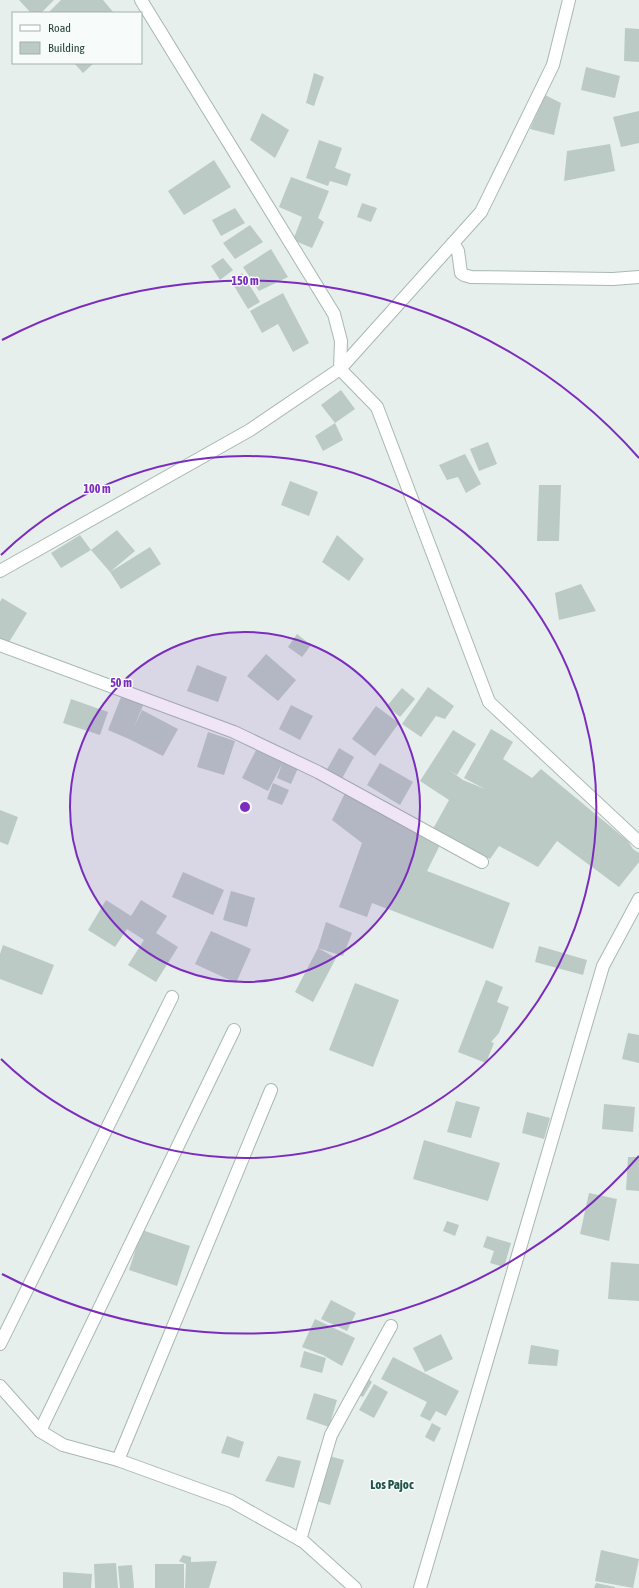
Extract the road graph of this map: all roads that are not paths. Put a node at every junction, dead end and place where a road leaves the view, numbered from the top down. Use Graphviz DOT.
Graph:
graph roads {
  1 [pos="141,0"];
  2 [pos="569,0"];
  3 [pos="453,243"];
  4 [pos="639,277"];
  5 [pos="340,368"];
  6 [pos="0,571"];
  7 [pos="0,645"];
  8 [pos="639,842"];
  9 [pos="482,862"];
  10 [pos="639,900"];
  11 [pos="172,997"];
  12 [pos="234,1030"];
  13 [pos="271,1090"];
  14 [pos="391,1326"];
  15 [pos="0,1344"];
  16 [pos="0,1386"];
  17 [pos="40,1431"];
  18 [pos="118,1460"];
  19 [pos="300,1540"];
  20 [pos="355,1588"];
  21 [pos="420,1588"];
  1 -- 5 [label="street"];
  2 -- 3 [label="street"];
  3 -- 4 [label="street"];
  3 -- 5 [label="street"];
  5 -- 6 [label="street"];
  5 -- 8 [label="street"];
  7 -- 9 [label="street"];
  10 -- 21 [label="street"];
  11 -- 15 [label="street"];
  12 -- 17 [label="street"];
  13 -- 18 [label="street"];
  14 -- 19 [label="street"];
  16 -- 17 [label="street"];
  17 -- 18 [label="street"];
  18 -- 19 [label="street"];
  19 -- 20 [label="street"];
}
